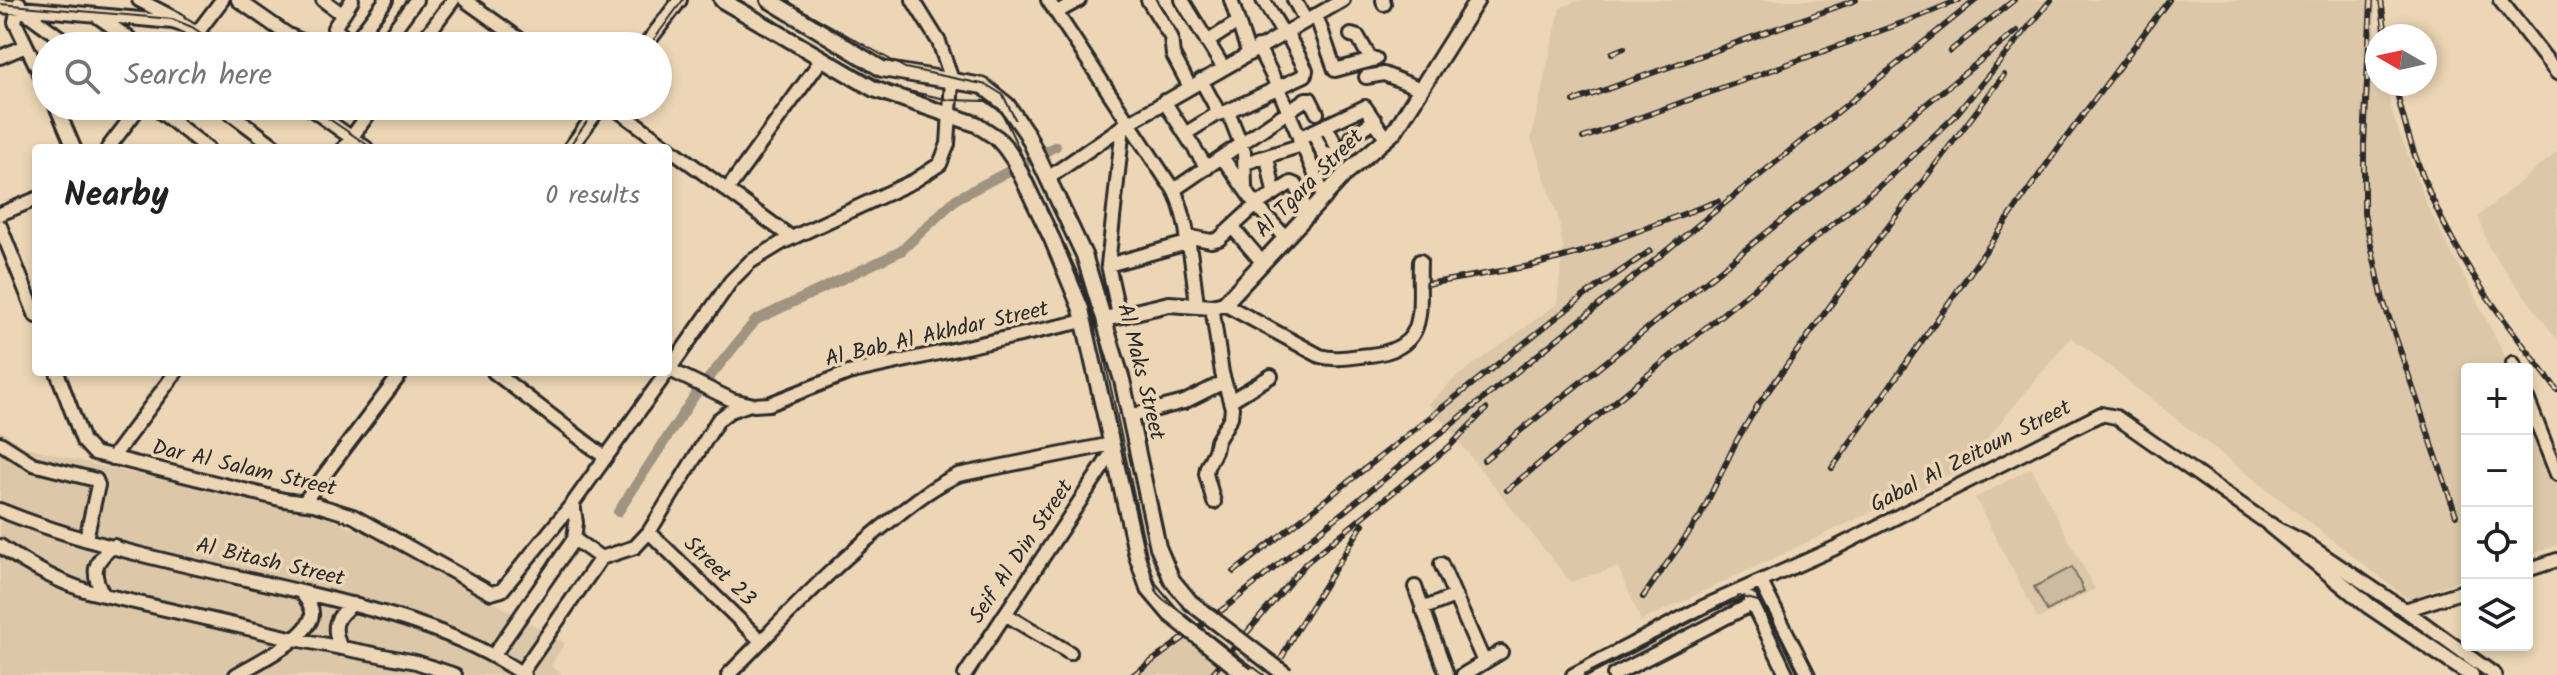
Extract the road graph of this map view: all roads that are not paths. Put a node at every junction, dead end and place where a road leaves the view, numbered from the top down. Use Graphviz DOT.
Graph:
graph roads {
  1 [pos="139,0"];
  2 [pos="238,0"];
  3 [pos="323,0"];
  4 [pos="352,0"];
  5 [pos="386,0"];
  6 [pos="416,0"];
  7 [pos="453,0"];
  8 [pos="465,0"];
  9 [pos="680,0"];
  10 [pos="722,0"];
  11 [pos="769,0"];
  12 [pos="913,0"];
  13 [pos="1048,0"];
  14 [pos="1079,0"];
  15 [pos="1148,0"];
  16 [pos="1182,0"];
  17 [pos="1231,0"];
  18 [pos="1263,0"];
  19 [pos="1294,0"];
  20 [pos="1343,0"];
  21 [pos="1475,0"];
  22 [pos="2500,0"];
  23 [pos="215,2"];
  24 [pos="19,4"];
  25 [pos="1327,4"];
  26 [pos="0,6"];
  27 [pos="1057,12"];
  28 [pos="95,14"];
  29 [pos="342,14"];
  30 [pos="1311,18"];
  31 [pos="1238,22"];
  32 [pos="54,32"];
  33 [pos="120,32"];
  34 [pos="195,32"];
  35 [pos="196,32"];
  36 [pos="198,32"];
  37 [pos="286,32"];
  38 [pos="338,32"];
  39 [pos="363,32"];
  40 [pos="392,32"];
  41 [pos="429,32"];
  42 [pos="510,32"];
  43 [pos="656,32"];
  44 [pos="1284,32"];
  45 [pos="1351,35"];
  46 [pos="1207,42"];
  47 [pos="26,46"];
  48 [pos="1253,50"];
  49 [pos="0,57"];
  50 [pos="32,58"];
  51 [pos="822,59"];
  52 [pos="1223,67"];
  53 [pos="2557,73"];
  54 [pos="1366,77"];
  55 [pos="952,80"];
  56 [pos="1196,83"];
  57 [pos="1278,87"];
  58 [pos="1421,89"];
  59 [pos="1164,101"];
  60 [pos="1288,111"];
  61 [pos="1224,112"];
  62 [pos="1317,113"];
  63 [pos="948,115"];
  64 [pos="62,120"];
  65 [pos="129,120"];
  66 [pos="171,120"];
  67 [pos="240,120"];
  68 [pos="323,120"];
  69 [pos="364,120"];
  70 [pos="591,120"];
  71 [pos="631,120"];
  72 [pos="1375,120"];
  73 [pos="1125,125"];
  74 [pos="1326,126"];
  75 [pos="1313,132"];
  76 [pos="1185,134"];
  77 [pos="1351,137"];
  78 [pos="1387,139"];
  79 [pos="1301,142"];
  80 [pos="348,143"];
  81 [pos="72,144"];
  82 [pos="111,144"];
  83 [pos="202,144"];
  84 [pos="272,144"];
  85 [pos="573,144"];
  86 [pos="664,144"];
  87 [pos="1242,144"];
  88 [pos="672,150"];
  89 [pos="1222,157"];
  90 [pos="1267,157"];
  91 [pos="1245,163"];
  92 [pos="1207,168"];
  93 [pos="1048,178"];
  94 [pos="1245,186"];
  95 [pos="1175,189"];
  96 [pos="727,190"];
  97 [pos="1274,192"];
  98 [pos="1325,198"];
  99 [pos="32,201"];
  100 [pos="1256,205"];
  101 [pos="0,214"];
  102 [pos="1308,215"];
  103 [pos="0,226"];
  104 [pos="1233,228"];
  105 [pos="792,238"];
  106 [pos="1286,238"];
  107 [pos="1187,239"];
  108 [pos="1420,261"];
  109 [pos="1263,263"];
  110 [pos="1108,265"];
  111 [pos="1211,305"];
  112 [pos="32,306"];
  113 [pos="1112,317"];
  114 [pos="1084,321"];
  115 [pos="672,365"];
  116 [pos="672,373"];
  117 [pos="59,376"];
  118 [pos="169,376"];
  119 [pos="399,376"];
  120 [pos="499,376"];
  121 [pos="664,376"];
  122 [pos="1271,376"];
  123 [pos="1224,382"];
  124 [pos="1230,401"];
  125 [pos="751,404"];
  126 [pos="2533,413"];
  127 [pos="1130,416"];
  128 [pos="0,443"];
  129 [pos="1112,447"];
  130 [pos="605,457"];
  131 [pos="112,458"];
  132 [pos="2557,474"];
  133 [pos="304,502"];
  134 [pos="1214,502"];
  135 [pos="573,503"];
  136 [pos="0,510"];
  137 [pos="2270,525"];
  138 [pos="649,532"];
  139 [pos="86,539"];
  140 [pos="574,539"];
  141 [pos="0,546"];
  142 [pos="114,546"];
  143 [pos="601,558"];
  144 [pos="2557,560"];
  145 [pos="1441,564"];
  146 [pos="2533,568"];
  147 [pos="1761,582"];
  148 [pos="1415,587"];
  149 [pos="1745,589"];
  150 [pos="301,592"];
  151 [pos="2461,592"];
  152 [pos="103,594"];
  153 [pos="1455,596"];
  154 [pos="353,604"];
  155 [pos="1752,604"];
  156 [pos="1422,609"];
  157 [pos="2405,610"];
  158 [pos="1005,614"];
  159 [pos="295,639"];
  160 [pos="761,641"];
  161 [pos="341,648"];
  162 [pos="1501,652"];
  163 [pos="1070,653"];
  164 [pos="493,656"];
  165 [pos="1484,662"];
  166 [pos="522,674"];
  167 [pos="236,675"];
  168 [pos="455,675"];
  169 [pos="728,675"];
  170 [pos="965,675"];
  171 [pos="1246,675"];
  172 [pos="1286,675"];
  173 [pos="1447,675"];
  174 [pos="1463,675"];
  175 [pos="1573,675"];
  176 [pos="1614,675"];
  177 [pos="1787,675"];
  178 [pos="1808,675"];
  179 [pos="2471,675"];
  180 [pos="2495,675"];
  1 -- 35 [label="street"];
  2 -- 37 [label="street"];
  3 -- 29 [label="street"];
  4 -- 29 [label="street"];
  5 -- 39 [label="street"];
  6 -- 40 [label="street"];
  7 -- 41 [label="street"];
  8 -- 42 [label="street"];
  9 -- 43 [label="street"];
  10 -- 51 [label="main road, Al Maks Street"];
  11 -- 55 [label="main road, Al Maks Street"];
  12 -- 55 [label="street"];
  13 -- 27 [label="street"];
  14 -- 27 [label="street"];
  15 -- 56 [label="street"];
  16 -- 46 [label="street"];
  17 -- 31 [label="street"];
  18 -- 44 [label="street"];
  19 -- 30 [label="street"];
  20 -- 25 [label="street"];
  21 -- 58 [label="main road, Al Tgara Street"];
  22 -- 53 [label="street"];
  23 -- 36 [label="street"];
  24 -- 26 [label="street"];
  24 -- 28 [label="street"];
  24 -- 32 [label="street"];
  24 -- 47 [label="street"];
  25 -- 30 [label="street"];
  27 -- 73 [label="street"];
  28 -- 33 [label="street"];
  28 -- 34 [label="street"];
  29 -- 38 [label="street"];
  30 -- 44 [label="street"];
  30 -- 45 [label="street"];
  31 -- 46 [label="street"];
  31 -- 48 [label="street"];
  44 -- 48 [label="street"];
  44 -- 57 [label="street"];
  46 -- 52 [label="street"];
  47 -- 49 [label="street"];
  47 -- 50 [label="street"];
  48 -- 52 [label="street"];
  48 -- 57 [label="street"];
  51 -- 63 [label="main road, Al Maks Street"];
  51 -- 96 [label="street"];
  52 -- 56 [label="street"];
  54 -- 58 [label="street"];
  55 -- 63 [label="street"];
  55 -- 93 [label="main road, Al Maks Street"];
  56 -- 59 [label="street"];
  56 -- 61 [label="street"];
  57 -- 60 [label="street"];
  57 -- 61 [label="street"];
  58 -- 78 [label="main road, Al Tgara Street"];
  59 -- 73 [label="street"];
  59 -- 76 [label="street"];
  60 -- 62 [label="street"];
  60 -- 79 [label="street"];
  60 -- 87 [label="street"];
  61 -- 76 [label="street"];
  61 -- 87 [label="street"];
  63 -- 105 [label="street"];
  63 -- 114 [label="main road, Al Maks Street"];
  64 -- 81 [label="street"];
  65 -- 82 [label="street"];
  66 -- 83 [label="street"];
  67 -- 84 [label="street"];
  68 -- 80 [label="street"];
  69 -- 80 [label="street"];
  70 -- 85 [label="street"];
  71 -- 86 [label="street"];
  72 -- 74 [label="street"];
  72 -- 77 [label="street"];
  72 -- 78 [label="street"];
  73 -- 93 [label="street"];
  73 -- 95 [label="street"];
  73 -- 110 [label="street"];
  74 -- 75 [label="street"];
  74 -- 75 [label="street"];
  75 -- 79 [label="street"];
  76 -- 92 [label="street"];
  78 -- 98 [label="main road, Al Tgara Street"];
  79 -- 90 [label="street"];
  79 -- 98 [label="street"];
  87 -- 89 [label="street"];
  87 -- 91 [label="street"];
  88 -- 96 [label="street"];
  89 -- 92 [label="street"];
  89 -- 94 [label="street"];
  90 -- 91 [label="street"];
  90 -- 97 [label="street"];
  91 -- 94 [label="street"];
  92 -- 95 [label="street"];
  93 -- 113 [label="main road, Al Maks Street"];
  94 -- 100 [label="street"];
  95 -- 107 [label="street"];
  96 -- 105 [label="street"];
  97 -- 100 [label="street"];
  97 -- 102 [label="street"];
  98 -- 102 [label="main road, Al Tgara Street"];
  99 -- 101 [label="street"];
  100 -- 104 [label="street"];
  100 -- 106 [label="street"];
  102 -- 106 [label="main road, Al Tgara Street"];
  103 -- 112 [label="street"];
  104 -- 107 [label="street"];
  104 -- 109 [label="street"];
  105 -- 115 [label="street"];
  106 -- 109 [label="main road, Al Tgara Street"];
  107 -- 110 [label="street"];
  107 -- 111 [label="street"];
  108 -- 111 [label="street"];
  109 -- 111 [label="main road, Al Tgara Street"];
  110 -- 113 [label="street"];
  111 -- 113 [label="main road"];
  111 -- 123 [label="street"];
  113 -- 127 [label="main road, Al Maks Street"];
  114 -- 125 [label="street, Al Bab Al Akhdar Street"];
  114 -- 129 [label="main road, Al Maks Street"];
  116 -- 125 [label="street, Al Bab Al Akhdar Street"];
  117 -- 131 [label="street"];
  118 -- 131 [label="street"];
  119 -- 133 [label="street"];
  120 -- 130 [label="street"];
  121 -- 130 [label="street"];
  122 -- 124 [label="street"];
  123 -- 124 [label="street"];
  123 -- 127 [label="street"];
  124 -- 134 [label="street"];
  125 -- 138 [label="street"];
  126 -- 132 [label="street"];
  127 -- 172 [label="main road, Al Maks Street, bridge"];
  128 -- 139 [label="street"];
  129 -- 158 [label="street, Seif Al Din Street"];
  129 -- 160 [label="street"];
  129 -- 171 [label="main road, Al Maks Street, bridge"];
  130 -- 135 [label="street"];
  131 -- 133 [label="street, Dar Al Salam Street"];
  133 -- 135 [label="street, Dar Al Salam Street"];
  135 -- 140 [label="street"];
  136 -- 139 [label="street, Al Bitash Street"];
  137 -- 147 [label="street, Gabal Al Zeitoun Street"];
  137 -- 157 [label="street"];
  137 -- 179 [label="main road"];
  138 -- 143 [label="street"];
  138 -- 160 [label="street, Street 23"];
  139 -- 142 [label="street, Al Bitash Street"];
  140 -- 143 [label="street"];
  140 -- 164 [label="street"];
  141 -- 152 [label="street"];
  142 -- 150 [label="street, Al Bitash Street"];
  142 -- 152 [label="street"];
  143 -- 166 [label="street"];
  144 -- 146 [label="street"];
  145 -- 153 [label="street"];
  147 -- 149 [label="street"];
  147 -- 178 [label="street"];
  148 -- 156 [label="street"];
  149 -- 155 [label="street"];
  149 -- 175 [label="street"];
  150 -- 154 [label="street, Al Bitash Street"];
  150 -- 159 [label="street"];
  151 -- 157 [label="street"];
  152 -- 159 [label="street"];
  153 -- 156 [label="street"];
  153 -- 165 [label="street"];
  154 -- 161 [label="street"];
  154 -- 164 [label="street, Al Bitash Street"];
  155 -- 176 [label="street"];
  155 -- 177 [label="street"];
  156 -- 173 [label="street"];
  157 -- 180 [label="street"];
  158 -- 163 [label="street"];
  158 -- 170 [label="street, Seif Al Din Street"];
  159 -- 161 [label="street"];
  159 -- 167 [label="street"];
  160 -- 169 [label="street"];
  161 -- 168 [label="street"];
  162 -- 165 [label="street"];
  164 -- 166 [label="street, Al Bitash Street"];
  165 -- 174 [label="street"];
}
